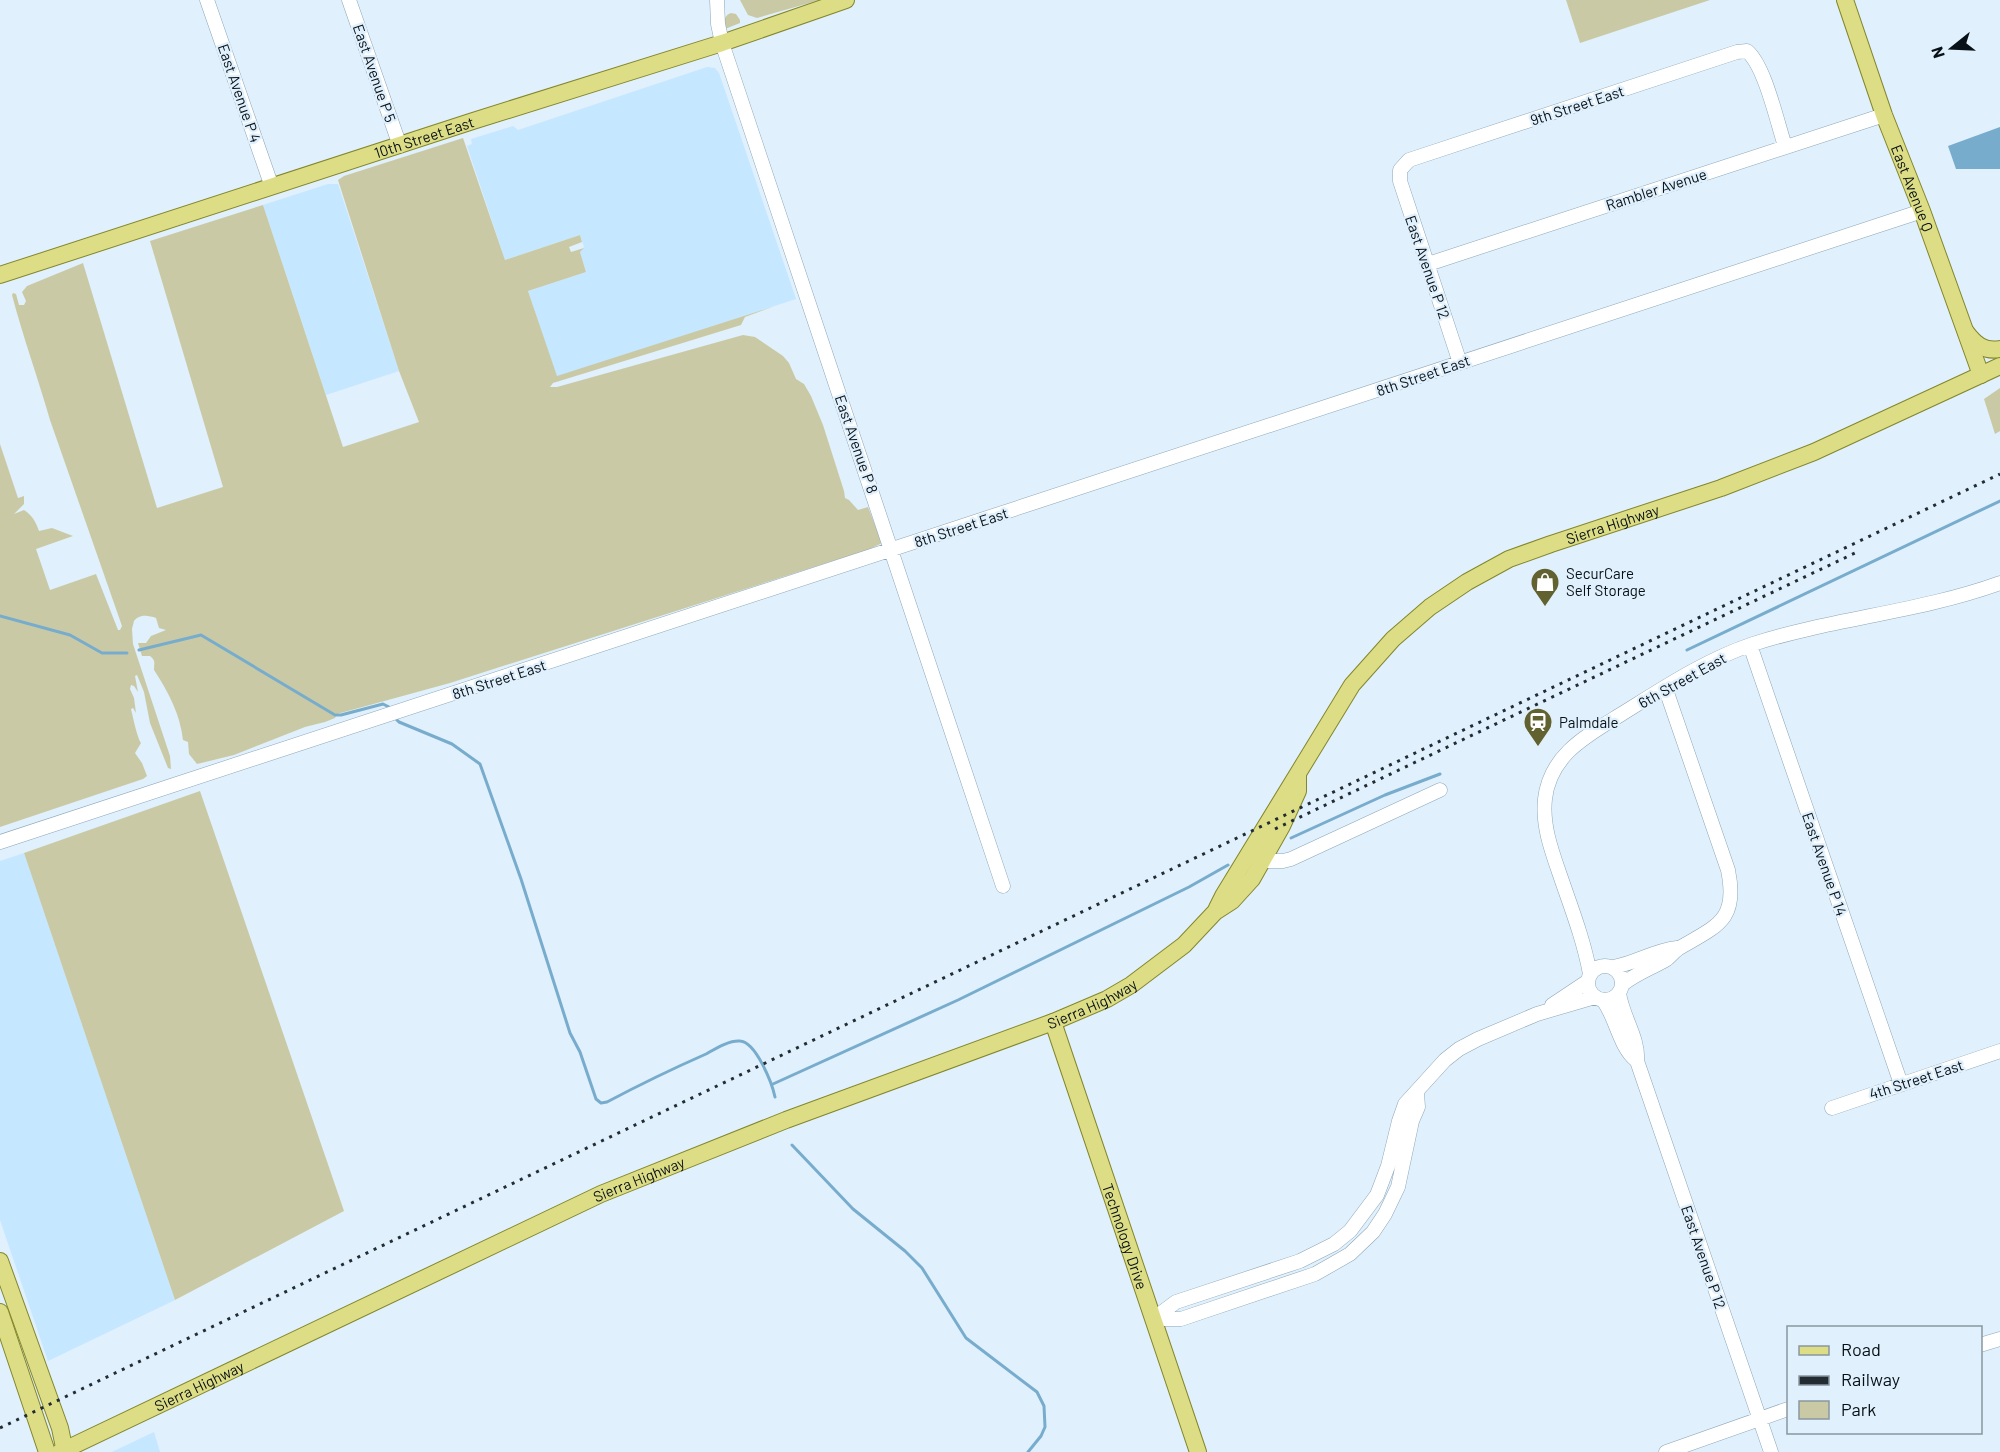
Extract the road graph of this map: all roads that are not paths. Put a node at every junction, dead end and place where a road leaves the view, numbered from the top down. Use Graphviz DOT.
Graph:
graph roads {
  1 [pos="207,0"];
  2 [pos="349,0"];
  3 [pos="717,0"];
  4 [pos="846,0"];
  5 [pos="1845,0"];
  6 [pos="722,43"];
  7 [pos="1884,115"];
  8 [pos="400,146"];
  9 [pos="1785,146"];
  10 [pos="1400,170"];
  11 [pos="272,187"];
  12 [pos="1922,211"];
  13 [pos="1428,264"];
  14 [pos="0,275"];
  15 [pos="1962,324"];
  16 [pos="2000,349"];
  17 [pos="1460,363"];
  18 [pos="2000,366"];
  19 [pos="1981,375"];
  20 [pos="892,550"];
  21 [pos="2000,583"];
  22 [pos="1750,645"];
  23 [pos="1665,687"];
  24 [pos="1298,776"];
  25 [pos="1440,790"];
  26 [pos="0,842"];
  27 [pos="1263,861"];
  28 [pos="1003,886"];
  29 [pos="1215,912"];
  30 [pos="1677,948"];
  31 [pos="1614,968"];
  32 [pos="1589,977"];
  33 [pos="1621,989"];
  34 [pos="1599,999"];
  35 [pos="1537,1014"];
  36 [pos="1053,1022"];
  37 [pos="2000,1051"];
  38 [pos="1637,1061"];
  39 [pos="1900,1084"];
  40 [pos="1832,1108"];
  41 [pos="0,1261"];
  42 [pos="0,1312"];
  43 [pos="1153,1319"];
  44 [pos="2000,1339"];
  45 [pos="1982,1344"];
  46 [pos="1787,1409"];
  47 [pos="1760,1419"];
  48 [pos="64,1451"];
  49 [pos="47,1452"];
  50 [pos="1198,1452"];
  51 [pos="1666,1452"];
  52 [pos="1771,1452"];
  1 -- 11 [label="street, East Avenue P 4"];
  2 -- 8 [label="street, East Avenue P 5"];
  3 -- 6 [label="street, East Avenue P 8"];
  4 -- 6 [label="main road, 10th Street East"];
  5 -- 7 [label="main road, East Avenue Q"];
  6 -- 8 [label="main road, 10th Street East"];
  6 -- 20 [label="street, East Avenue P 8"];
  7 -- 9 [label="street, Rambler Avenue"];
  7 -- 12 [label="main road, East Avenue Q"];
  8 -- 11 [label="main road, 10th Street East"];
  9 -- 10 [label="street, 9th Street East"];
  9 -- 13 [label="street, Rambler Avenue"];
  10 -- 13 [label="street, East Avenue P 12"];
  11 -- 14 [label="main road, 10th Street East"];
  12 -- 15 [label="main road, East Avenue Q"];
  12 -- 17 [label="street, 8th Street East"];
  13 -- 17 [label="street, East Avenue P 12"];
  15 -- 16 [label="main road"];
  15 -- 19 [label="main road, East Avenue Q"];
  17 -- 20 [label="street, 8th Street East"];
  18 -- 19 [label="main road, Sierra Highway"];
  19 -- 24 [label="main road, Sierra Highway"];
  20 -- 26 [label="street, 8th Street East"];
  20 -- 28 [label="street, East Avenue P 8"];
  21 -- 22 [label="street, 6th Street East"];
  22 -- 23 [label="street, 6th Street East"];
  22 -- 39 [label="street, East Avenue P 14"];
  23 -- 30 [label="street"];
  23 -- 32 [label="street, 6th Street East"];
  24 -- 27 [label="main road, Sierra Highway"];
  24 -- 29 [label="main road, Sierra Highway"];
  25 -- 27 [label="street"];
  27 -- 29 [label="main road, Sierra Highway"];
  29 -- 36 [label="main road, Sierra Highway"];
  30 -- 31 [label="street"];
  30 -- 33 [label="street"];
  31 -- 32 [label="street"];
  31 -- 33 [label="street"];
  32 -- 34 [label="street"];
  32 -- 35 [label="street"];
  33 -- 34 [label="street"];
  33 -- 38 [label="street, East Avenue P 12"];
  34 -- 35 [label="street"];
  34 -- 38 [label="street, East Avenue P 12"];
  35 -- 43 [label="street"];
  36 -- 43 [label="main road, Technology Drive"];
  36 -- 48 [label="main road, Sierra Highway"];
  37 -- 39 [label="street, 4th Street East"];
  38 -- 47 [label="street, East Avenue P 12"];
  39 -- 40 [label="street, 4th Street East"];
  41 -- 48 [label="main road"];
  42 -- 49 [label="main road"];
  43 -- 50 [label="main road, Technology Drive"];
  44 -- 45 [label="street"];
  46 -- 47 [label="street"];
  47 -- 51 [label="street"];
  47 -- 52 [label="street, East Avenue P 12"];
}
